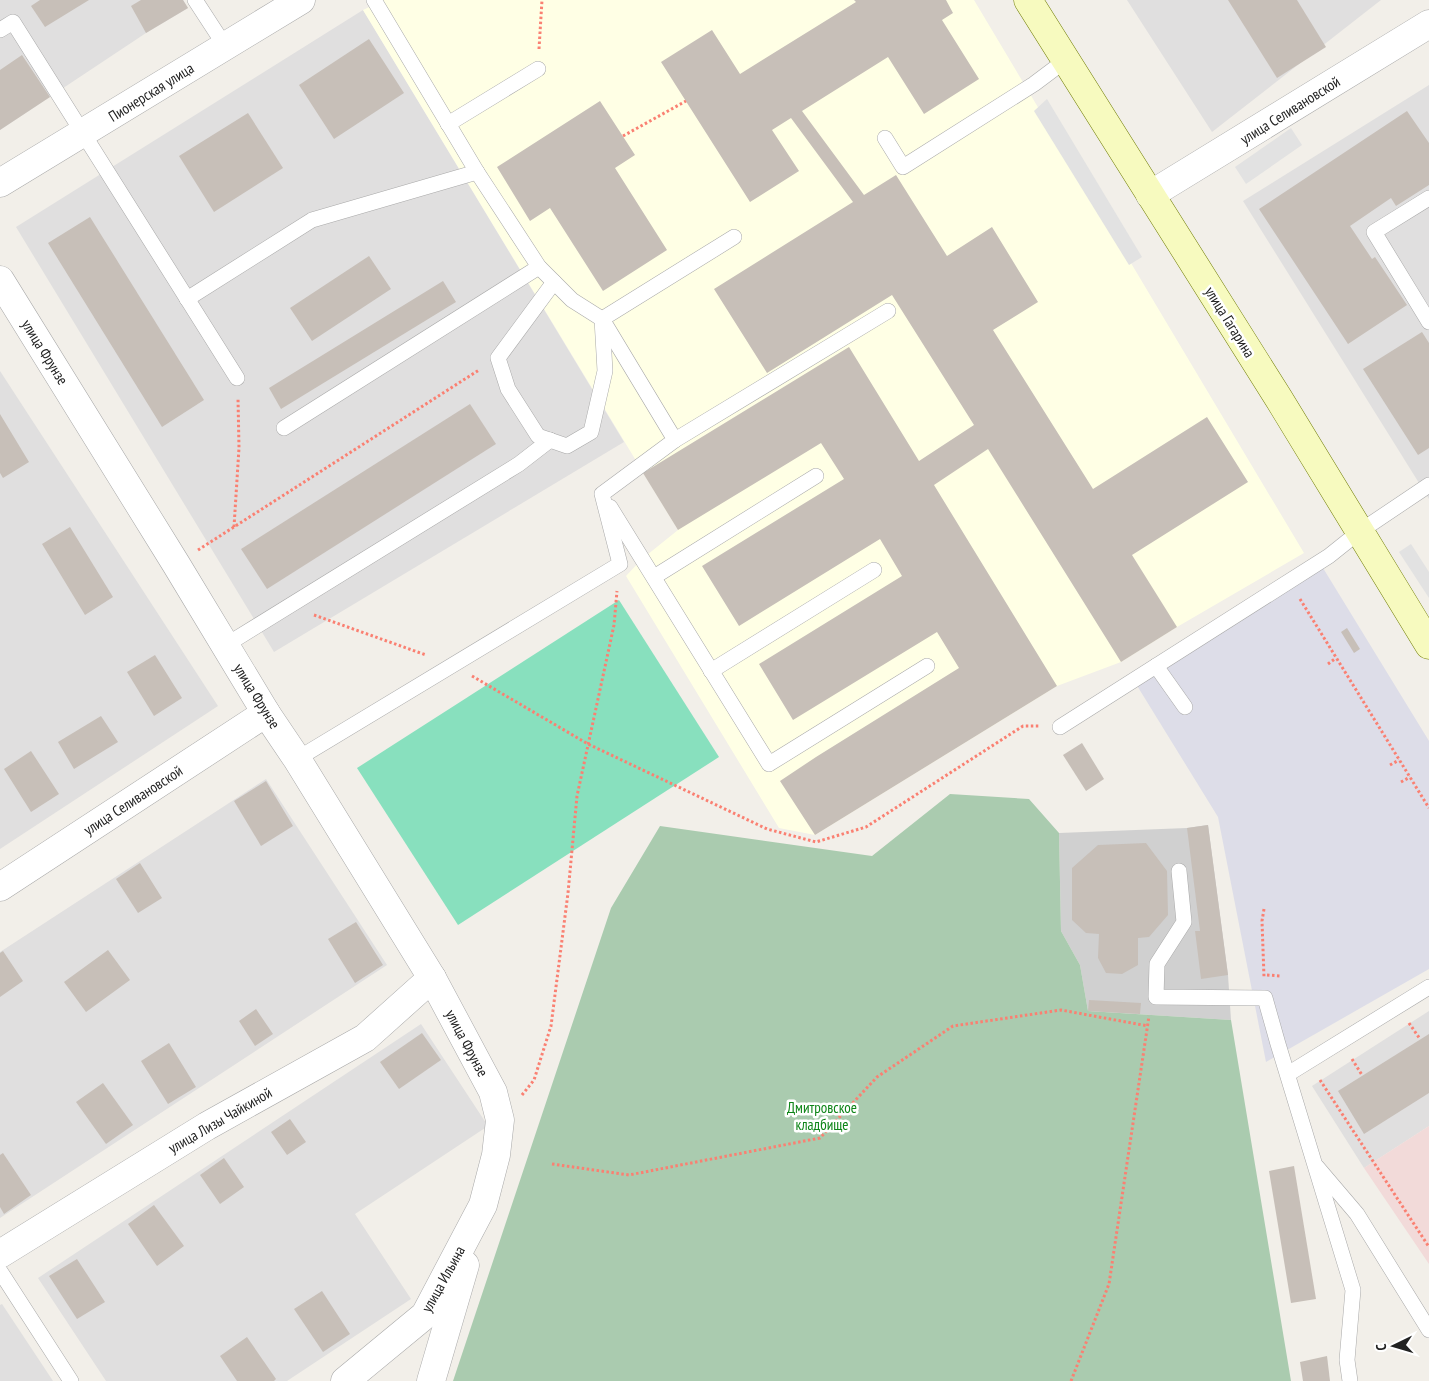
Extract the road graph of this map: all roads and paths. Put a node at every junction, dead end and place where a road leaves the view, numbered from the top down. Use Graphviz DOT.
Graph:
graph roads {
  1 [pos="195,0"];
  2 [pos="302,0"];
  3 [pos="374,0"];
  4 [pos="542,0"];
  5 [pos="1028,0"];
  6 [pos="1429,24"];
  7 [pos="0,30"];
  8 [pos="225,46"];
  9 [pos="1066,60"];
  10 [pos="538,69"];
  11 [pos="686,101"];
  12 [pos="448,124"];
  13 [pos="83,134"];
  14 [pos="623,136"];
  15 [pos="885,138"];
  16 [pos="477,172"];
  17 [pos="0,183"];
  18 [pos="1150,195"];
  19 [pos="1429,198"];
  20 [pos="734,237"];
  21 [pos="539,267"];
  22 [pos="0,280"];
  23 [pos="554,282"];
  24 [pos="187,299"];
  25 [pos="888,311"];
  26 [pos="602,319"];
  27 [pos="1429,322"];
  28 [pos="498,358"];
  29 [pos="237,378"];
  30 [pos="284,428"];
  31 [pos="550,440"];
  32 [pos="674,440"];
  33 [pos="816,476"];
  34 [pos="1429,485"];
  35 [pos="602,494"];
  36 [pos="234,528"];
  37 [pos="1359,532"];
  38 [pos="176,564"];
  39 [pos="620,564"];
  40 [pos="874,570"];
  41 [pos="654,577"];
  42 [pos="1289,581"];
  43 [pos="290,607"];
  44 [pos="1429,645"];
  45 [pos="226,646"];
  46 [pos="1336,658"];
  47 [pos="1328,664"];
  48 [pos="453,665"];
  49 [pos="927,666"];
  50 [pos="1156,666"];
  51 [pos="712,671"];
  52 [pos="1185,707"];
  53 [pos="266,712"];
  54 [pos="1060,727"];
  55 [pos="588,744"];
  56 [pos="297,759"];
  57 [pos="1399,760"];
  58 [pos="1390,765"];
  59 [pos="1410,777"];
  60 [pos="1401,782"];
  61 [pos="1429,808"];
  62 [pos="1179,871"];
  63 [pos="0,887"];
  64 [pos="1264,910"];
  65 [pos="1264,975"];
  66 [pos="1281,976"];
  67 [pos="432,978"];
  68 [pos="1429,987"];
  69 [pos="1265,998"];
  70 [pos="1150,1015"];
  71 [pos="1148,1026"];
  72 [pos="1308,1062"];
  73 [pos="1288,1074"];
  74 [pos="498,1113"];
  75 [pos="1313,1162"];
  76 [pos="552,1164"];
  77 [pos="483,1205"];
  78 [pos="1429,1247"];
  79 [pos="0,1254"];
  80 [pos="0,1271"];
  81 [pos="1429,1330"];
  82 [pos="71,1381"];
  83 [pos="345,1381"];
  84 [pos="431,1381"];
  85 [pos="1071,1381"];
  86 [pos="1350,1381"];
  1 -- 8 [label="lane"];
  2 -- 8 [label="street, Пионерская улица"];
  3 -- 12 [label="lane"];
  4 -- 10 [label="path"];
  5 -- 9 [label="main road, улица Гагарина"];
  6 -- 18 [label="street, улица Селивановской"];
  7 -- 13 [label="lane"];
  8 -- 13 [label="street, Пионерская улица"];
  9 -- 15 [label="lane"];
  9 -- 18 [label="main road, улица Гагарина"];
  10 -- 12 [label="lane"];
  11 -- 14 [label="path"];
  12 -- 16 [label="lane"];
  13 -- 17 [label="street, Пионерская улица"];
  13 -- 24 [label="lane"];
  16 -- 21 [label="lane"];
  16 -- 24 [label="lane"];
  18 -- 37 [label="main road, улица Гагарина"];
  19 -- 27 [label="lane"];
  20 -- 26 [label="lane"];
  21 -- 23 [label="lane"];
  21 -- 30 [label="lane"];
  22 -- 38 [label="street, улица Фрунзе"];
  23 -- 26 [label="lane"];
  23 -- 28 [label="lane"];
  24 -- 29 [label="lane"];
  25 -- 32 [label="lane"];
  26 -- 31 [label="lane"];
  26 -- 32 [label="lane"];
  28 -- 31 [label="lane"];
  28 -- 36 [label="path"];
  29 -- 36 [label="path"];
  31 -- 43 [label="lane"];
  32 -- 35 [label="lane"];
  33 -- 41 [label="lane"];
  34 -- 37 [label="lane"];
  35 -- 39 [label="lane"];
  35 -- 41 [label="lane"];
  36 -- 38 [label="path"];
  37 -- 42 [label="lane"];
  37 -- 44 [label="main road, улица Гагарина"];
  38 -- 45 [label="street, улица Фрунзе"];
  39 -- 48 [label="lane"];
  39 -- 55 [label="path"];
  40 -- 51 [label="lane"];
  41 -- 51 [label="lane"];
  42 -- 46 [label="path"];
  42 -- 50 [label="lane"];
  43 -- 45 [label="lane"];
  43 -- 48 [label="path"];
  45 -- 53 [label="street, улица Фрунзе"];
  46 -- 47 [label="path"];
  46 -- 57 [label="path"];
  48 -- 55 [label="path"];
  48 -- 56 [label="lane"];
  49 -- 51 [label="lane"];
  50 -- 52 [label="lane"];
  50 -- 54 [label="lane"];
  53 -- 56 [label="street, улица Фрунзе"];
  53 -- 63 [label="street, улица Селивановской"];
  54 -- 55 [label="path"];
  55 -- 74 [label="path"];
  56 -- 67 [label="street, улица Фрунзе"];
  57 -- 58 [label="path"];
  57 -- 59 [label="path"];
  59 -- 60 [label="path"];
  59 -- 61 [label="path"];
  62 -- 69 [label="lane"];
  64 -- 65 [label="path"];
  65 -- 66 [label="path"];
  65 -- 69 [label="path"];
  67 -- 74 [label="street, улица Фрунзе"];
  67 -- 79 [label="street, улица Лизы Чайкиной"];
  68 -- 72 [label="lane"];
  69 -- 73 [label="lane"];
  70 -- 71 [label="path"];
  71 -- 76 [label="path"];
  71 -- 85 [label="path"];
  72 -- 73 [label="lane"];
  72 -- 78 [label="path"];
  73 -- 75 [label="lane"];
  74 -- 77 [label="street, улица Ильина"];
  75 -- 81 [label="lane"];
  75 -- 86 [label="lane"];
  77 -- 83 [label="street, улица Ильина"];
  77 -- 84 [label="street, улица Ильина"];
  80 -- 82 [label="lane"];
}
